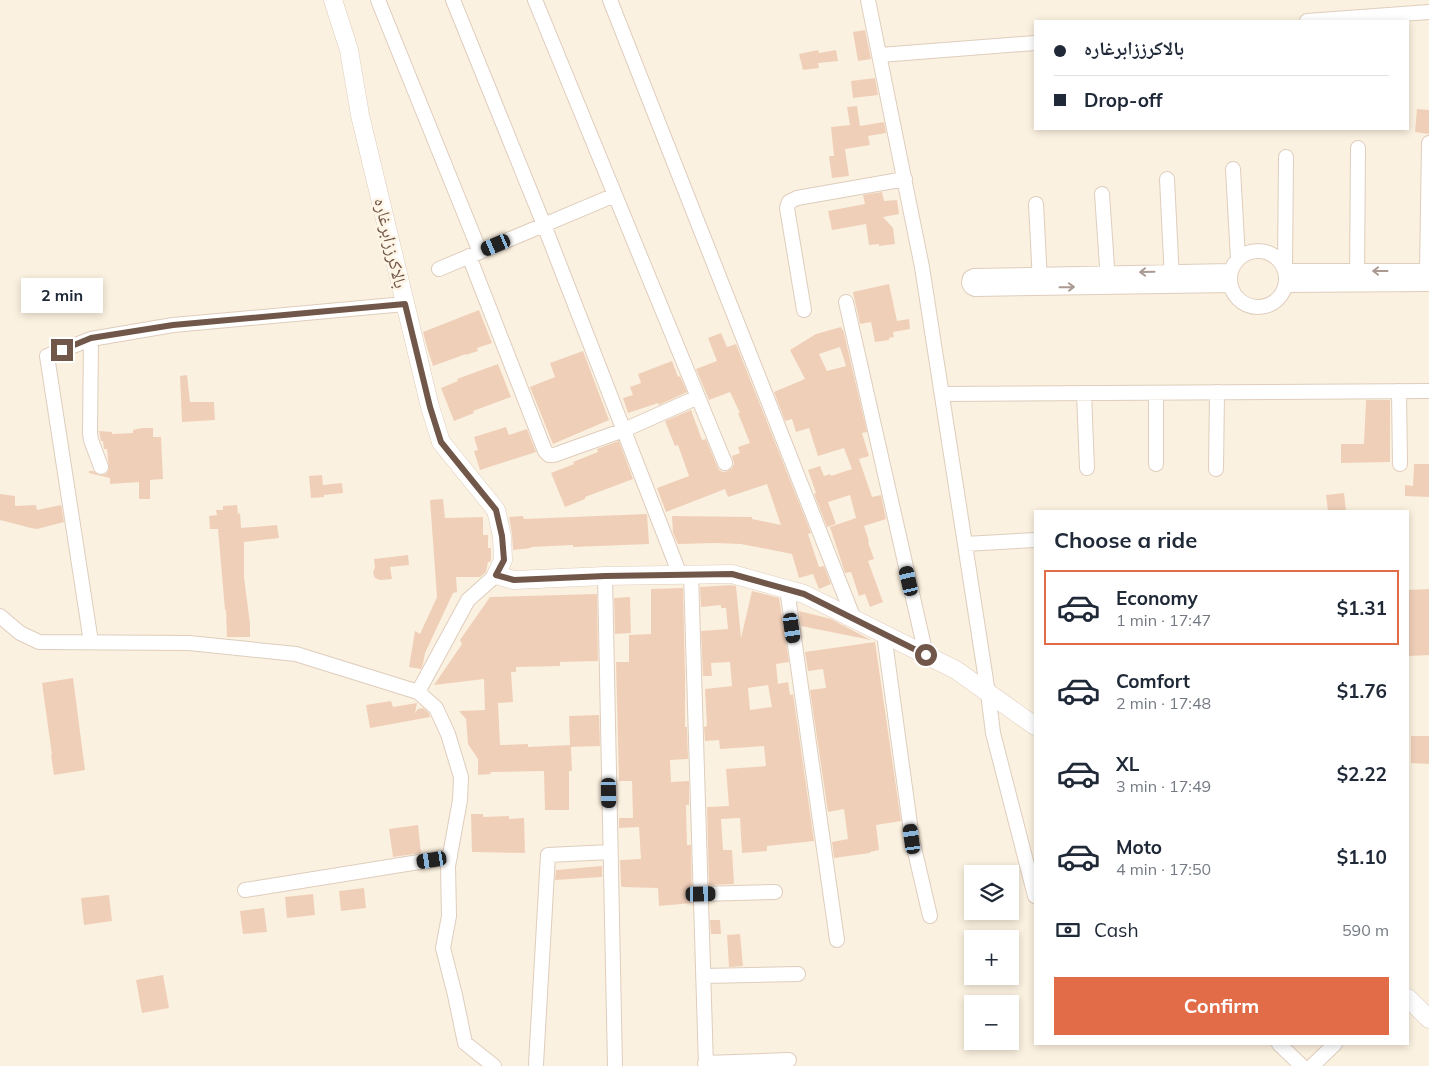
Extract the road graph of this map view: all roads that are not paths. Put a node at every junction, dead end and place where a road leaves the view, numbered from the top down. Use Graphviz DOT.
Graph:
graph roads {
  1 [pos="333,0"];
  2 [pos="378,0"];
  3 [pos="453,0"];
  4 [pos="536,0"];
  5 [pos="610,0"];
  6 [pos="868,0"];
  7 [pos="1429,12"];
  8 [pos="1320,20"];
  9 [pos="1034,43"];
  10 [pos="880,55"];
  11 [pos="1428,143"];
  12 [pos="1358,148"];
  13 [pos="1286,158"];
  14 [pos="1233,169"];
  15 [pos="905,179"];
  16 [pos="1167,179"];
  17 [pos="1102,194"];
  18 [pos="615,195"];
  19 [pos="1036,204"];
  20 [pos="544,225"];
  21 [pos="474,254"];
  22 [pos="439,269"];
  23 [pos="1233,271"];
  24 [pos="1286,275"];
  25 [pos="1428,275"];
  26 [pos="1357,278"];
  27 [pos="1172,279"];
  28 [pos="1108,280"];
  29 [pos="1040,281"];
  30 [pos="1007,282"];
  31 [pos="846,302"];
  32 [pos="405,304"];
  33 [pos="804,310"];
  34 [pos="91,338"];
  35 [pos="1399,391"];
  36 [pos="1429,391"];
  37 [pos="1217,392"];
  38 [pos="1084,393"];
  39 [pos="1156,393"];
  40 [pos="942,394"];
  41 [pos="698,397"];
  42 [pos="624,430"];
  43 [pos="725,463"];
  44 [pos="1156,464"];
  45 [pos="1400,464"];
  46 [pos="101,467"];
  47 [pos="1087,468"];
  48 [pos="1216,469"];
  49 [pos="1034,540"];
  50 [pos="965,544"];
  51 [pos="686,574"];
  52 [pos="496,575"];
  53 [pos="605,576"];
  54 [pos="786,589"];
  55 [pos="0,616"];
  56 [pos="854,619"];
  57 [pos="884,634"];
  58 [pos="91,642"];
  59 [pos="926,655"];
  60 [pos="418,692"];
  61 [pos="988,693"];
  62 [pos="1034,725"];
  63 [pos="610,852"];
  64 [pos="450,857"];
  65 [pos="245,890"];
  66 [pos="775,892"];
  67 [pos="1034,892"];
  68 [pos="701,894"];
  69 [pos="930,916"];
  70 [pos="837,940"];
  71 [pos="798,974"];
  72 [pos="703,976"];
  73 [pos="1409,999"];
  74 [pos="1429,1019"];
  75 [pos="1280,1045"];
  76 [pos="1334,1045"];
  77 [pos="789,1060"];
  78 [pos="536,1064"];
  79 [pos="706,1064"];
  80 [pos="494,1066"];
  81 [pos="615,1066"];
  82 [pos="1302,1066"];
  83 [pos="1312,1066"];
  1 -- 32 [label="street, بالاکرززابرغاره"];
  2 -- 21 [label="street"];
  3 -- 20 [label="street"];
  4 -- 18 [label="street"];
  5 -- 56 [label="street"];
  6 -- 10 [label="street"];
  7 -- 8 [label="street"];
  9 -- 10 [label="street"];
  10 -- 15 [label="street"];
  11 -- 25 [label="street"];
  12 -- 26 [label="street"];
  13 -- 24 [label="street"];
  14 -- 23 [label="street"];
  15 -- 33 [label="street"];
  15 -- 40 [label="street"];
  16 -- 27 [label="street"];
  17 -- 28 [label="street"];
  18 -- 20 [label="street"];
  18 -- 41 [label="street"];
  19 -- 29 [label="street"];
  20 -- 21 [label="street"];
  20 -- 42 [label="street"];
  21 -- 22 [label="street"];
  21 -- 42 [label="street"];
  23 -- 24 [label="street"];
  23 -- 24 [label="street"];
  23 -- 27 [label="street"];
  24 -- 26 [label="street"];
  25 -- 26 [label="street"];
  27 -- 28 [label="street"];
  28 -- 29 [label="street"];
  29 -- 30 [label="street"];
  31 -- 59 [label="street"];
  32 -- 34 [label="street"];
  32 -- 52 [label="street, بالاکرززابرغاره"];
  34 -- 46 [label="street"];
  34 -- 58 [label="street"];
  35 -- 36 [label="street"];
  35 -- 37 [label="street"];
  35 -- 45 [label="street"];
  37 -- 39 [label="street"];
  37 -- 48 [label="street"];
  38 -- 39 [label="street"];
  38 -- 40 [label="street"];
  38 -- 47 [label="street"];
  39 -- 44 [label="street"];
  40 -- 50 [label="street"];
  41 -- 42 [label="street"];
  41 -- 43 [label="street"];
  42 -- 51 [label="street"];
  49 -- 50 [label="street"];
  50 -- 61 [label="street"];
  51 -- 53 [label="street"];
  51 -- 54 [label="street"];
  51 -- 68 [label="street"];
  52 -- 53 [label="street"];
  52 -- 60 [label="street"];
  53 -- 63 [label="street"];
  54 -- 56 [label="street"];
  54 -- 70 [label="street"];
  55 -- 58 [label="street"];
  56 -- 57 [label="street"];
  57 -- 59 [label="street"];
  57 -- 69 [label="street"];
  58 -- 60 [label="street"];
  59 -- 61 [label="street"];
  60 -- 64 [label="street"];
  61 -- 62 [label="street"];
  61 -- 67 [label="street"];
  63 -- 78 [label="street"];
  63 -- 81 [label="street"];
  64 -- 65 [label="street"];
  64 -- 80 [label="street"];
  66 -- 68 [label="street"];
  68 -- 72 [label="street"];
  71 -- 72 [label="street"];
  72 -- 79 [label="street"];
  73 -- 74 [label="street"];
  75 -- 82 [label="street"];
  76 -- 83 [label="street"];
  77 -- 79 [label="street"];
}
